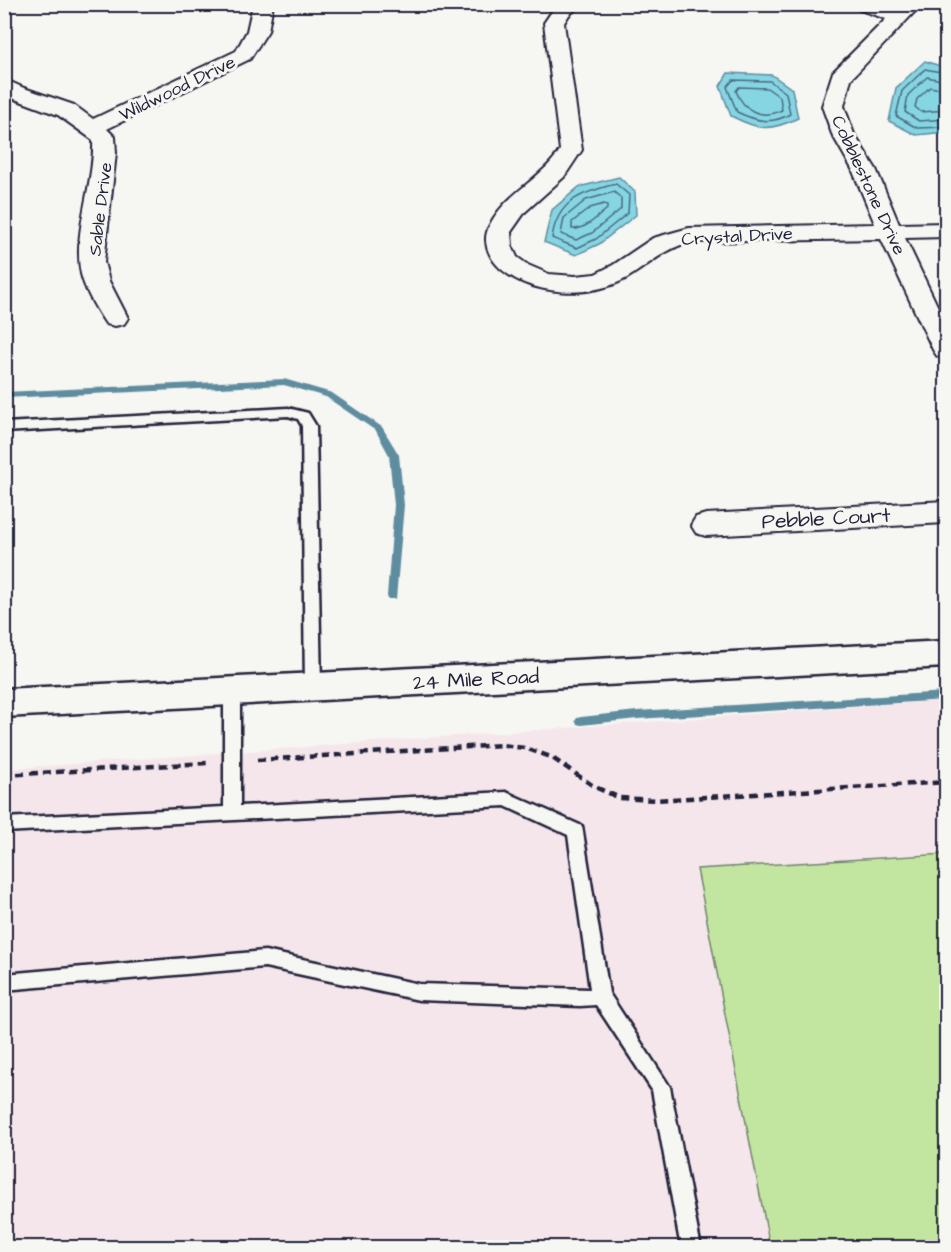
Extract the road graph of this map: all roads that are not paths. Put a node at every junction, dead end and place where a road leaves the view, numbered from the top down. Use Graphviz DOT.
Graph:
graph roads {
  1 [pos="263,4"];
  2 [pos="572,4"];
  3 [pos="862,4"];
  4 [pos="907,11"];
  5 [pos="4,85"];
  6 [pos="91,128"];
  7 [pos="946,230"];
  8 [pos="890,232"];
  9 [pos="115,318"];
  10 [pos="946,350"];
  11 [pos="4,428"];
  12 [pos="946,512"];
  13 [pos="706,525"];
  14 [pos="946,654"];
  15 [pos="313,688"];
  16 [pos="232,692"];
  17 [pos="4,703"];
  18 [pos="232,813"];
  19 [pos="4,825"];
  20 [pos="4,982"];
  21 [pos="600,996"];
  22 [pos="691,1248"];
  1 -- 6 [label="street, Wildwood Drive"];
  2 -- 8 [label="street, Crystal Drive"];
  3 -- 4 [label="street"];
  4 -- 8 [label="street, Cobblestone Drive"];
  5 -- 6 [label="street, Sable Drive"];
  6 -- 9 [label="street, Sable Drive"];
  7 -- 8 [label="street, Crystal Drive"];
  8 -- 10 [label="street, Cobblestone Drive"];
  11 -- 15 [label="lane"];
  12 -- 13 [label="street, Pebble Court"];
  14 -- 15 [label="street, 24 Mile Road"];
  15 -- 16 [label="street, 24 Mile Road"];
  16 -- 17 [label="street, 24 Mile Road"];
  16 -- 18 [label="lane"];
  18 -- 19 [label="lane"];
  18 -- 21 [label="lane"];
  20 -- 21 [label="lane"];
  21 -- 22 [label="lane"];
}
